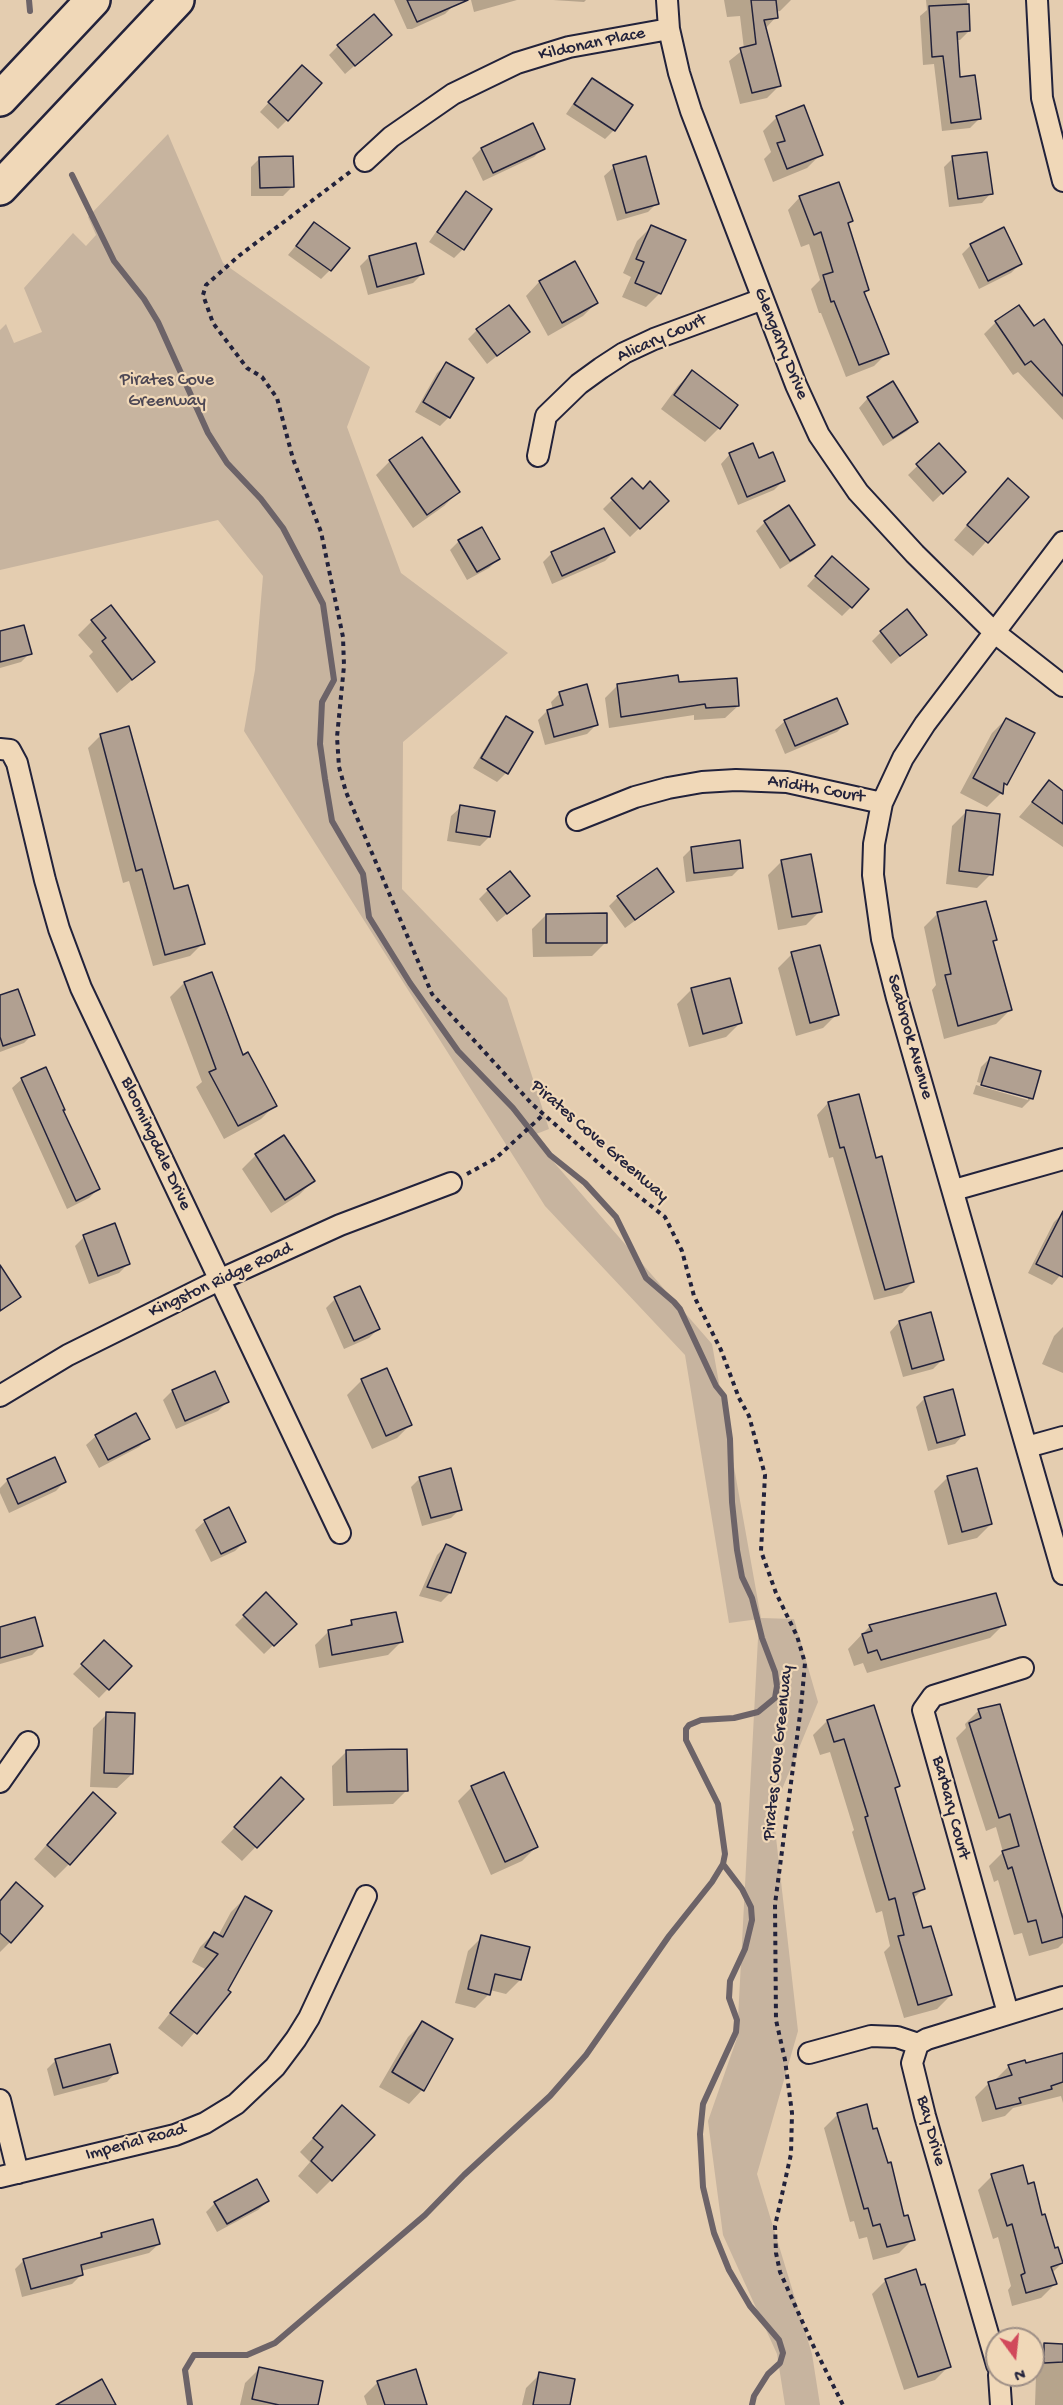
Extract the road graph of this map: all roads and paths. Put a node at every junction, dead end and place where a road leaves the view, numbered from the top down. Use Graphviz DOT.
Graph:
graph roads {
  1 [pos="93,0"];
  2 [pos="177,0"];
  3 [pos="668,0"];
  4 [pos="1038,0"];
  5 [pos="669,29"];
  6 [pos="0,99"];
  7 [pos="365,161"];
  8 [pos="1063,181"];
  9 [pos="0,188"];
  10 [pos="762,299"];
  11 [pos="538,456"];
  12 [pos="1063,543"];
  13 [pos="994,632"];
  14 [pos="1063,686"];
  15 [pos="0,749"];
  16 [pos="882,803"];
  17 [pos="577,820"];
  18 [pos="544,1114"];
  19 [pos="1063,1159"];
  20 [pos="451,1183"];
  21 [pos="954,1190"];
  22 [pos="219,1280"];
  23 [pos="0,1396"];
  24 [pos="1063,1437"];
  25 [pos="1027,1447"];
  26 [pos="340,1533"];
  27 [pos="1063,1574"];
  28 [pos="1023,1668"];
  29 [pos="27,1742"];
  30 [pos="0,1782"];
  31 [pos="366,1896"];
  32 [pos="1063,1997"];
  33 [pos="1008,2013"];
  34 [pos="918,2044"];
  35 [pos="808,2054"];
  36 [pos="0,2100"];
  37 [pos="9,2175"];
  38 [pos="986,2327"];
  39 [pos="1000,2387"];
  40 [pos="843,2405"];
  41 [pos="1001,2405"];
  1 -- 6 [label="highway"];
  2 -- 9 [label="highway"];
  3 -- 5 [label="street, Glengarry Drive"];
  4 -- 8 [label="street"];
  5 -- 7 [label="street, Kildonan Place"];
  5 -- 10 [label="street, Glengarry Drive"];
  7 -- 18 [label="path, Pirates Cove Greenway"];
  10 -- 11 [label="street, Alicary Court"];
  10 -- 13 [label="street, Glengarry Drive"];
  12 -- 13 [label="street, Seabrook Avenue"];
  13 -- 14 [label="street, Glengarry Drive"];
  13 -- 16 [label="street, Seabrook Avenue"];
  15 -- 22 [label="street, Bloomingdale Drive"];
  16 -- 17 [label="street, Aridith Court"];
  16 -- 21 [label="street, Seabrook Avenue"];
  18 -- 20 [label="path"];
  18 -- 40 [label="path, Pirates Cove Greenway"];
  19 -- 21 [label="street"];
  20 -- 22 [label="street, Kingston Ridge Road"];
  21 -- 25 [label="street, Seabrook Avenue"];
  22 -- 23 [label="street, Kingston Ridge Road"];
  22 -- 26 [label="street, Bloomingdale Drive"];
  24 -- 25 [label="street"];
  25 -- 27 [label="street, Seabrook Avenue"];
  28 -- 33 [label="street, Barbary Court"];
  29 -- 30 [label="street"];
  31 -- 37 [label="street, Imperial Road"];
  32 -- 33 [label="street"];
  33 -- 34 [label="street"];
  34 -- 35 [label="street"];
  34 -- 38 [label="street, Bay Drive"];
  36 -- 37 [label="street"];
  39 -- 41 [label="street"];
}
